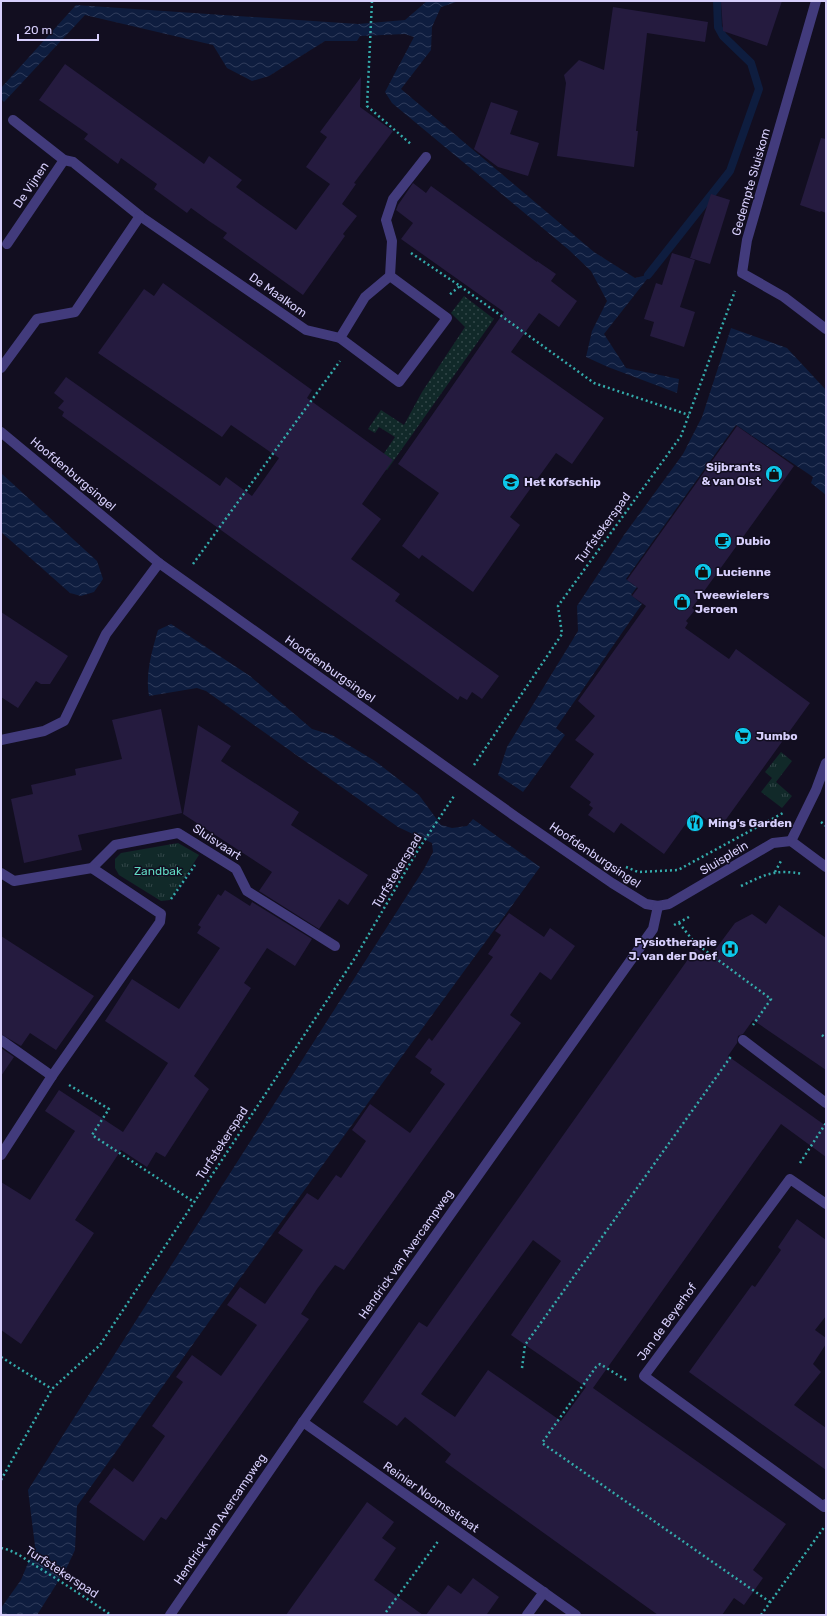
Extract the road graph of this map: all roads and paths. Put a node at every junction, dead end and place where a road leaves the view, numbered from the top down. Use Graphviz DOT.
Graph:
graph roads {
  1 [pos="372,1"];
  2 [pos="816,1"];
  3 [pos="13,120"];
  4 [pos="426,158"];
  5 [pos="64,160"];
  6 [pos="140,216"];
  7 [pos="392,241"];
  8 [pos="7,244"];
  9 [pos="742,273"];
  10 [pos="390,276"];
  11 [pos="460,286"];
  12 [pos="434,308"];
  13 [pos="826,329"];
  14 [pos="340,338"];
  15 [pos="351,345"];
  16 [pos="1,368"];
  17 [pos="689,415"];
  18 [pos="1,432"];
  19 [pos="159,563"];
  20 [pos="182,579"];
  21 [pos="2,736"];
  22 [pos="826,763"];
  23 [pos="464,780"];
  24 [pos="448,807"];
  25 [pos="805,811"];
  26 [pos="826,826"];
  27 [pos="791,841"];
  28 [pos="205,850"];
  29 [pos="625,867"];
  30 [pos="826,867"];
  31 [pos="92,868"];
  32 [pos="1,873"];
  33 [pos="658,906"];
  34 [pos="161,914"];
  35 [pos="679,923"];
  36 [pos="335,946"];
  37 [pos="822,1035"];
  38 [pos="826,1038"];
  39 [pos="1,1040"];
  40 [pos="743,1040"];
  41 [pos="52,1076"];
  42 [pos="826,1103"];
  43 [pos="826,1123"];
  44 [pos="1,1155"];
  45 [pos="790,1179"];
  46 [pos="194,1202"];
  47 [pos="826,1204"];
  48 [pos="1,1357"];
  49 [pos="522,1368"];
  50 [pos="644,1376"];
  51 [pos="52,1389"];
  52 [pos="303,1422"];
  53 [pos="1,1480"];
  54 [pos="825,1506"];
  55 [pos="826,1524"];
  56 [pos="450,1526"];
  57 [pos="1,1548"];
  58 [pos="544,1592"];
  59 [pos="770,1602"];
  60 [pos="386,1612"];
  61 [pos="111,1615"];
  62 [pos="170,1615"];
  63 [pos="527,1615"];
  64 [pos="576,1615"];
  65 [pos="760,1615"];
  1 -- 4 [label="path"];
  2 -- 9 [label="street, Gedempte Sluiskom"];
  3 -- 5 [label="street, De Maalkom"];
  4 -- 7 [label="street"];
  5 -- 6 [label="street, De Maalkom"];
  5 -- 8 [label="street, De Vijnen"];
  6 -- 14 [label="street, De Maalkom"];
  6 -- 16 [label="street"];
  7 -- 10 [label="street"];
  7 -- 11 [label="path"];
  9 -- 13 [label="street"];
  9 -- 17 [label="path, Turfstekerspad"];
  10 -- 12 [label="street, De Maalkom"];
  10 -- 14 [label="street"];
  11 -- 12 [label="path"];
  11 -- 17 [label="path"];
  12 -- 15 [label="street, De Maalkom"];
  14 -- 15 [label="street, De Maalkom"];
  15 -- 20 [label="path"];
  17 -- 23 [label="path, Turfstekerspad"];
  18 -- 19 [label="street, Hoofdenburgsingel"];
  19 -- 20 [label="street, Hoofdenburgsingel"];
  19 -- 21 [label="street"];
  20 -- 23 [label="street, Hoofdenburgsingel"];
  22 -- 25 [label="street"];
  23 -- 33 [label="street, Hoofdenburgsingel"];
  24 -- 46 [label="path, Turfstekerspad"];
  25 -- 26 [label="path"];
  25 -- 27 [label="street"];
  25 -- 29 [label="path"];
  27 -- 30 [label="street"];
  27 -- 33 [label="street, Sluisplein"];
  28 -- 31 [label="street, Sluisvaart"];
  28 -- 34 [label="path"];
  28 -- 36 [label="street, Sluisvaart"];
  31 -- 32 [label="street"];
  31 -- 34 [label="street"];
  33 -- 52 [label="street, Hendrick van Avercampweg"];
  34 -- 41 [label="street"];
  35 -- 40 [label="path"];
  37 -- 38 [label="path"];
  39 -- 41 [label="street"];
  40 -- 42 [label="street"];
  40 -- 49 [label="path"];
  41 -- 44 [label="street"];
  41 -- 46 [label="path"];
  43 -- 45 [label="path"];
  45 -- 47 [label="street"];
  45 -- 50 [label="street, Jan de Beyerhof"];
  46 -- 51 [label="path, Turfstekerspad"];
  48 -- 51 [label="path"];
  50 -- 54 [label="street, Jan de Beyerhof"];
  50 -- 59 [label="path"];
  51 -- 53 [label="path, Turfstekerspad"];
  52 -- 56 [label="street, Reinier Noomsstraat"];
  52 -- 62 [label="street, Hendrick van Avercampweg"];
  55 -- 59 [label="path"];
  56 -- 58 [label="street, Reinier Noomsstraat"];
  56 -- 60 [label="path"];
  57 -- 61 [label="path, Turfstekerspad"];
  58 -- 63 [label="street"];
  58 -- 64 [label="street, Reinier Noomsstraat"];
  59 -- 65 [label="path"];
}
